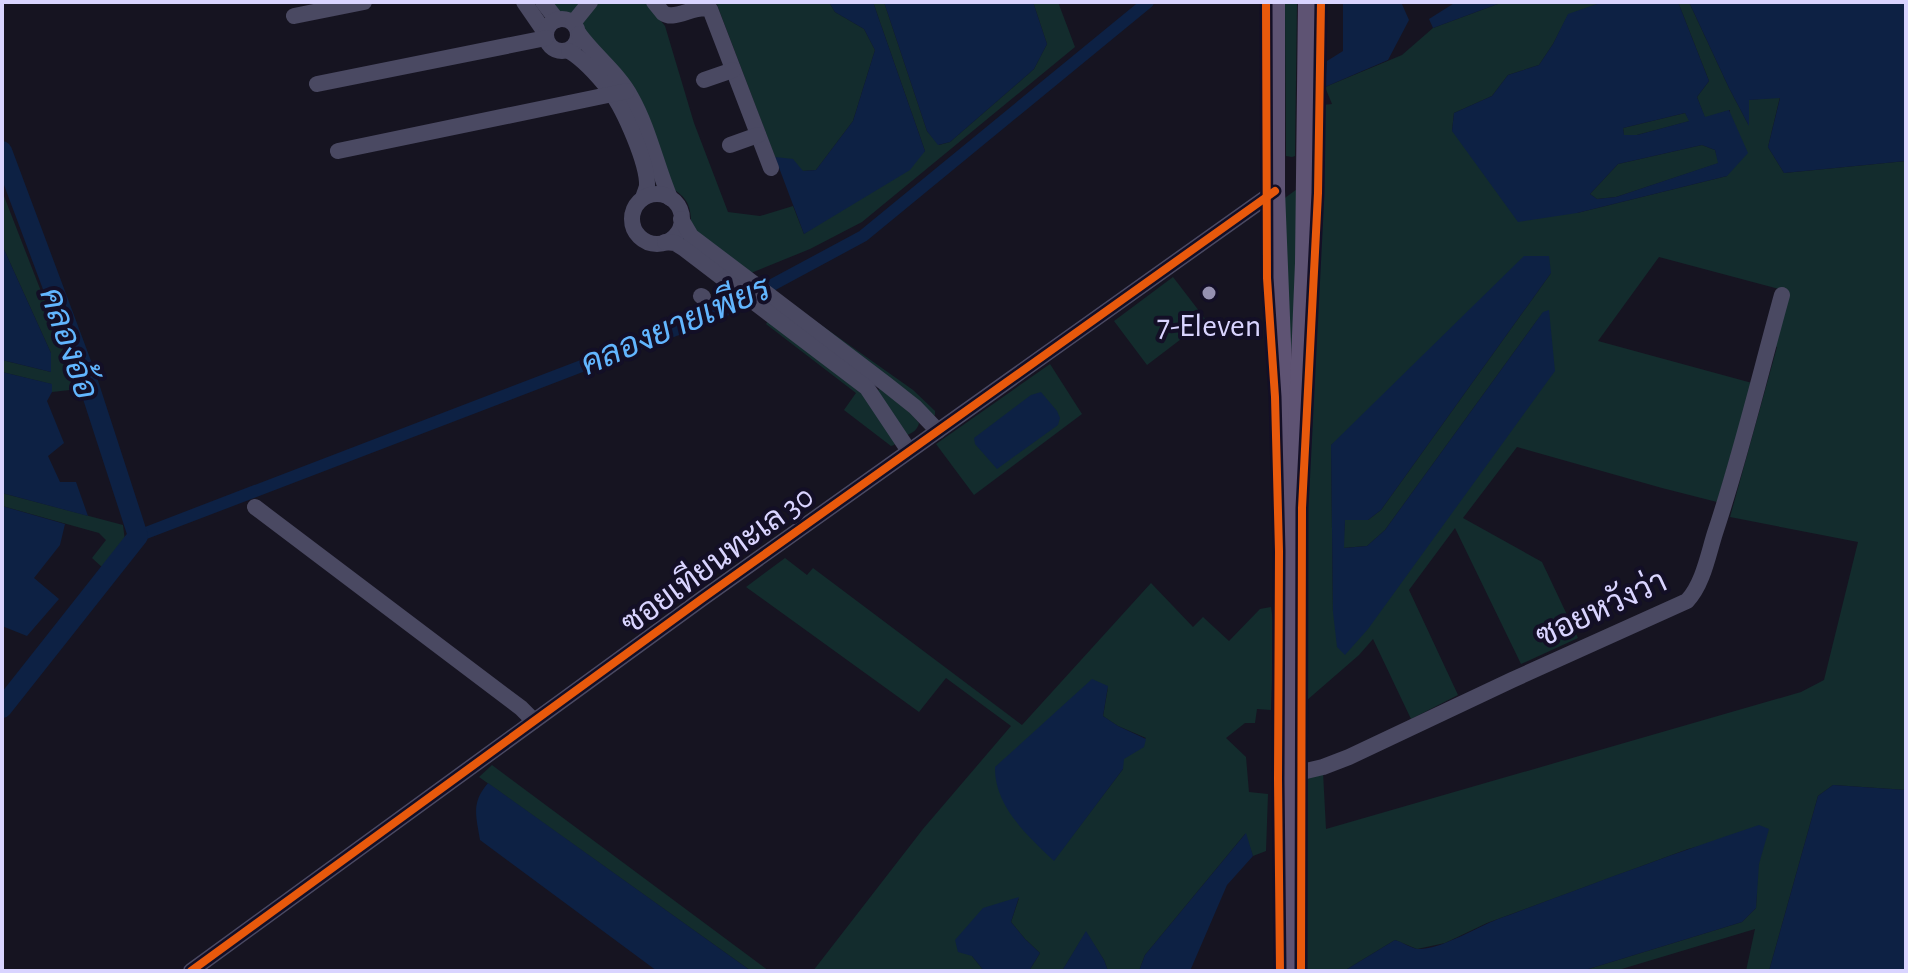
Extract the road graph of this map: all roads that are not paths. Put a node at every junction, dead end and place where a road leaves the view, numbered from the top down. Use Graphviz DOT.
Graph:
graph roads {
  1 [pos="364,2"];
  2 [pos="524,2"];
  3 [pos="543,2"];
  4 [pos="590,2"];
  5 [pos="654,2"];
  6 [pos="1275,2"];
  7 [pos="1308,2"];
  8 [pos="294,16"];
  9 [pos="570,25"];
  10 [pos="546,36"];
  11 [pos="569,51"];
  12 [pos="733,70"];
  13 [pos="704,80"];
  14 [pos="317,84"];
  15 [pos="620,93"];
  16 [pos="758,135"];
  17 [pos="1307,136"];
  18 [pos="730,145"];
  19 [pos="1275,145"];
  20 [pos="338,151"];
  21 [pos="1296,163"];
  22 [pos="771,168"];
  23 [pos="1275,191"];
  24 [pos="643,198"];
  25 [pos="670,198"];
  26 [pos="681,219"];
  27 [pos="665,242"];
  28 [pos="735,278"];
  29 [pos="1782,295"];
  30 [pos="811,336"];
  31 [pos="882,381"];
  32 [pos="873,397"];
  33 [pos="938,431"];
  34 [pos="909,451"];
  35 [pos="255,507"];
  36 [pos="1290,518"];
  37 [pos="534,721"];
  38 [pos="1289,775"];
  39 [pos="191,971"];
  40 [pos="1289,971"];
  1 -- 8 [label="street"];
  2 -- 10 [label="street"];
  3 -- 9 [label="street"];
  4 -- 9 [label="street"];
  5 -- 12 [label="street"];
  6 -- 19 [label="main road"];
  7 -- 17 [label="main road"];
  9 -- 10 [label="street"];
  9 -- 11 [label="street"];
  9 -- 15 [label="street"];
  10 -- 11 [label="street"];
  10 -- 14 [label="street"];
  11 -- 15 [label="street"];
  12 -- 13 [label="street"];
  12 -- 16 [label="street"];
  15 -- 20 [label="street"];
  15 -- 24 [label="street"];
  15 -- 25 [label="street"];
  16 -- 18 [label="street"];
  16 -- 22 [label="street"];
  17 -- 21 [label="main road"];
  17 -- 36 [label="main road"];
  19 -- 21 [label="main road"];
  19 -- 23 [label="main road"];
  21 -- 23 [label="main road"];
  23 -- 33 [label="street, ซอยเทียนทะเล 30"];
  23 -- 36 [label="main road"];
  24 -- 25 [label="street"];
  24 -- 27 [label="street"];
  25 -- 26 [label="street"];
  26 -- 27 [label="street"];
  26 -- 28 [label="street"];
  27 -- 28 [label="street"];
  28 -- 30 [label="street"];
  29 -- 38 [label="street, ซอยหวังว่า"];
  30 -- 31 [label="street"];
  30 -- 32 [label="street"];
  31 -- 32 [label="street"];
  31 -- 33 [label="street"];
  32 -- 34 [label="street"];
  33 -- 34 [label="street, ซอยเทียนทะเล 30"];
  34 -- 37 [label="street, ซอยเทียนทะเล 30"];
  35 -- 37 [label="street"];
  36 -- 38 [label="main road"];
  37 -- 39 [label="street, ซอยเทียนทะเล 30"];
  38 -- 40 [label="main road"];
}
